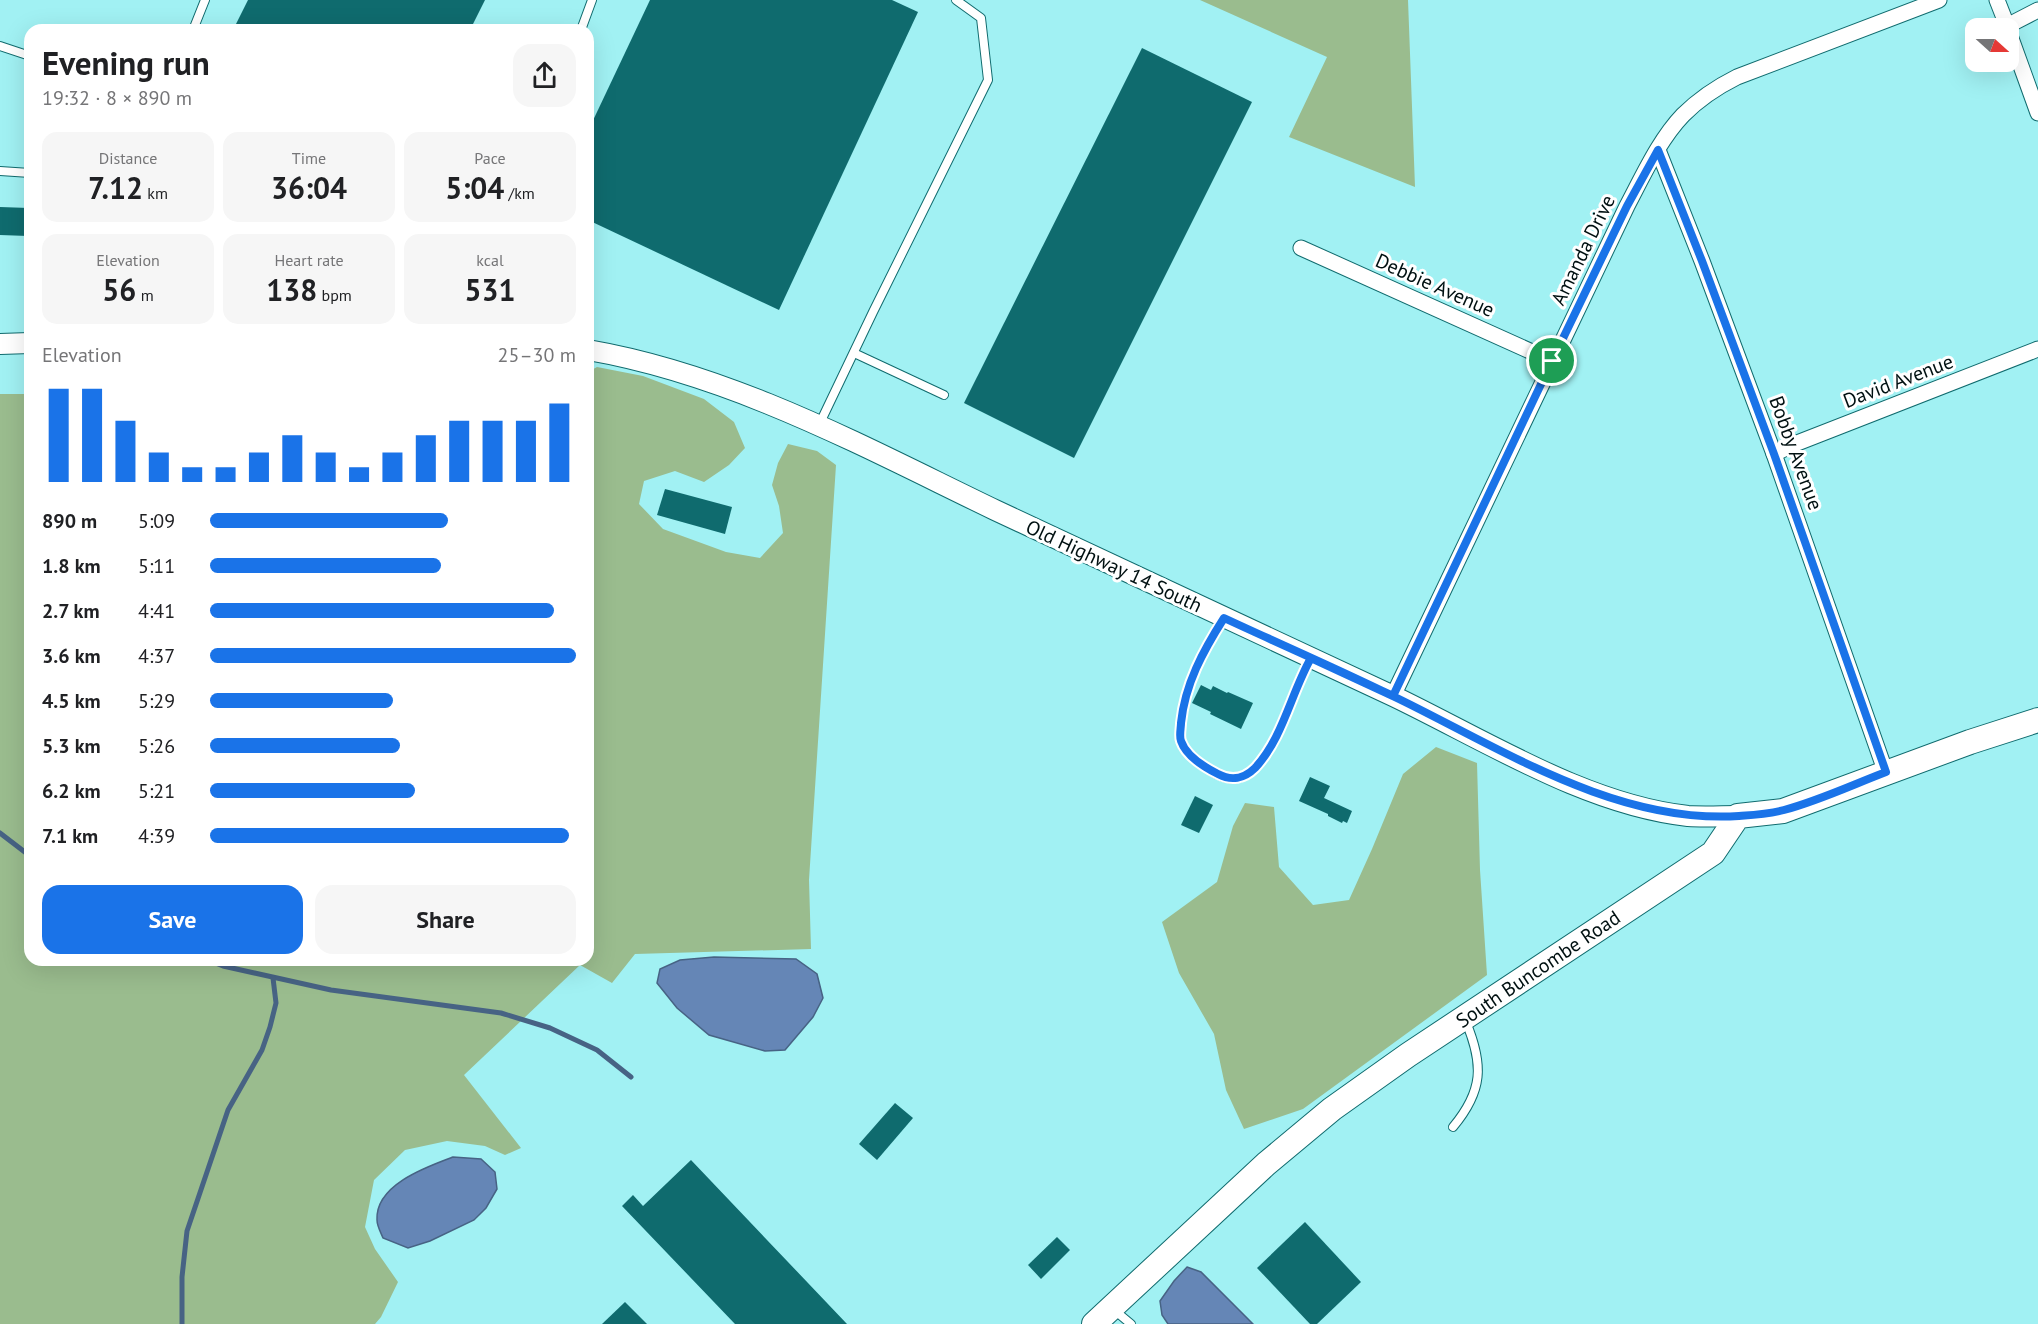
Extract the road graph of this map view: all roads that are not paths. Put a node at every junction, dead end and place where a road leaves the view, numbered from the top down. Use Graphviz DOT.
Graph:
graph roads {
  1 [pos="204,0"];
  2 [pos="592,0"];
  3 [pos="956,0"];
  4 [pos="1939,0"];
  5 [pos="1997,0"];
  6 [pos="2038,10"];
  7 [pos="2004,18"];
  8 [pos="2019,21"];
  9 [pos="195,24"];
  10 [pos="582,24"];
  11 [pos="0,46"];
  12 [pos="24,54"];
  13 [pos="2019,59"];
  14 [pos="2038,113"];
  15 [pos="1658,150"];
  16 [pos="0,171"];
  17 [pos="24,173"];
  18 [pos="1301,248"];
  19 [pos="24,343"];
  20 [pos="0,344"];
  21 [pos="2038,349"];
  22 [pos="594,351"];
  23 [pos="854,353"];
  24 [pos="1552,361"];
  25 [pos="944,395"];
  26 [pos="819,426"];
  27 [pos="1774,454"];
  28 [pos="1224,618"];
  29 [pos="1311,658"];
  30 [pos="1393,696"];
  31 [pos="2038,720"];
  32 [pos="1886,772"];
  33 [pos="1738,816"];
  34 [pos="1465,1018"];
  35 [pos="1453,1127"];
  36 [pos="1112,1308"];
  37 [pos="1094,1324"];
  38 [pos="1131,1324"];
  1 -- 9 [label="lane"];
  2 -- 10 [label="lane"];
  3 -- 23 [label="lane"];
  4 -- 15 [label="street, Amanda Drive"];
  5 -- 7 [label="street"];
  6 -- 8 [label="street"];
  11 -- 12 [label="lane"];
  13 -- 14 [label="street"];
  15 -- 24 [label="street, Amanda Drive"];
  15 -- 27 [label="street, Bobby Avenue"];
  16 -- 17 [label="lane"];
  18 -- 24 [label="street, Debbie Avenue"];
  19 -- 20 [label="street"];
  21 -- 27 [label="street, David Avenue"];
  22 -- 26 [label="street, Old Highway 14 South"];
  23 -- 25 [label="lane"];
  23 -- 26 [label="lane"];
  24 -- 30 [label="street, Amanda Drive"];
  26 -- 28 [label="street, Old Highway 14 South"];
  27 -- 32 [label="street, Bobby Avenue"];
  28 -- 29 [label="street, Old Highway 14 South"];
  28 -- 29 [label="lane"];
  29 -- 30 [label="street, Old Highway 14 South"];
  30 -- 33 [label="street, Old Highway 14 South"];
  31 -- 32 [label="main road"];
  32 -- 33 [label="main road"];
  33 -- 34 [label="main road, South Buncombe Road"];
  34 -- 35 [label="lane"];
  34 -- 36 [label="main road, South Buncombe Road"];
  36 -- 37 [label="main road, South Buncombe Road"];
  36 -- 38 [label="lane"];
}
